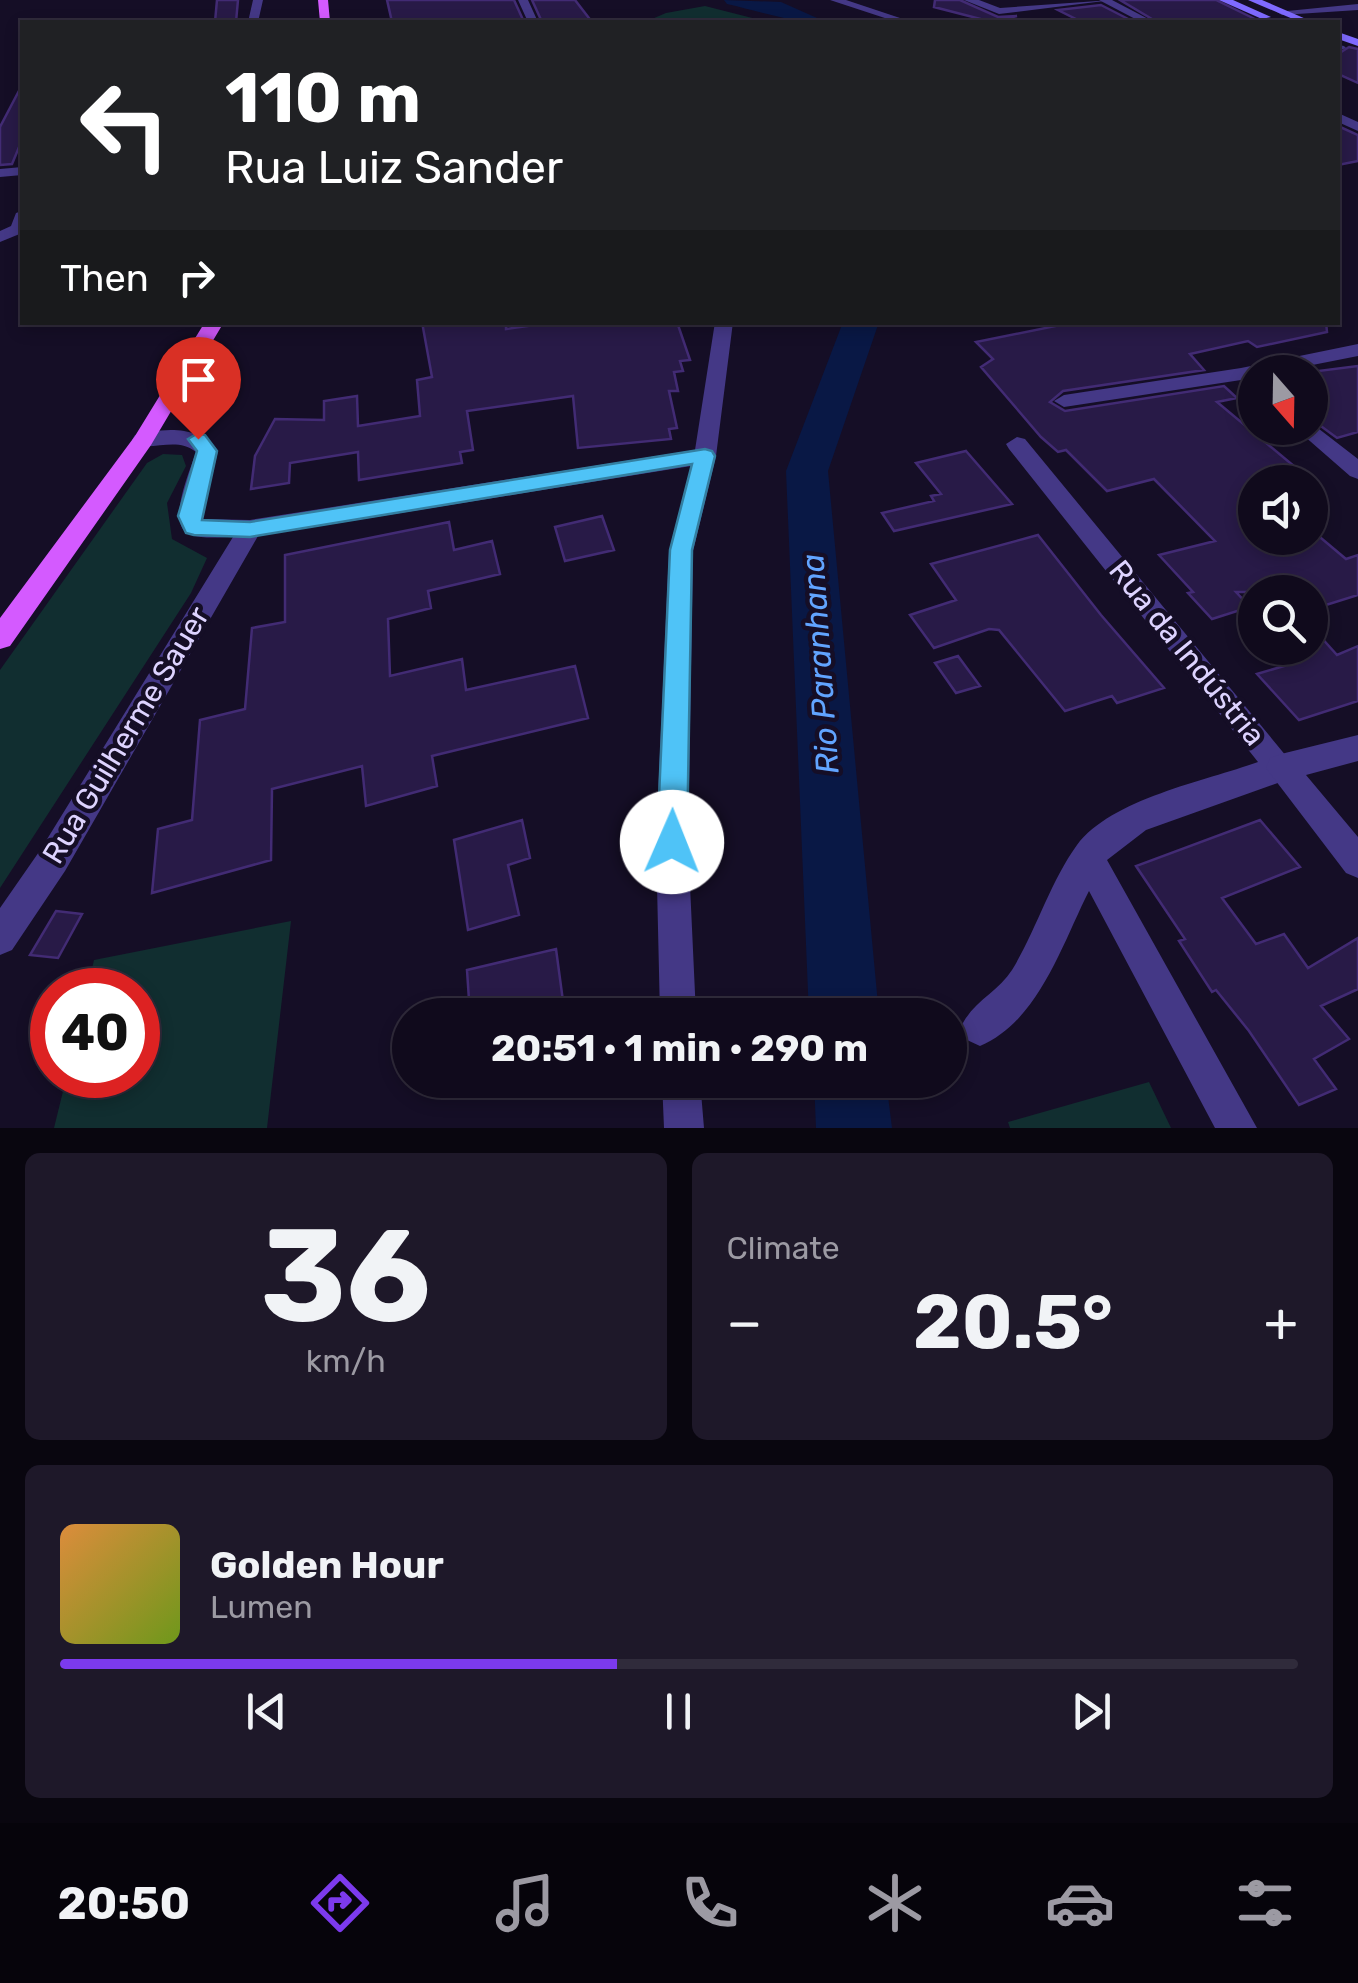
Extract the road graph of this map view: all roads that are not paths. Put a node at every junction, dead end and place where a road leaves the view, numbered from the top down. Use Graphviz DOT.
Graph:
graph roads {
  1 [pos="835,0"];
  2 [pos="969,0"];
  3 [pos="1105,0"];
  4 [pos="1224,0"];
  5 [pos="1253,0"];
  6 [pos="1358,8"];
  7 [pos="1280,17"];
  8 [pos="900,20"];
  9 [pos="1146,20"];
  10 [pos="1342,43"];
  11 [pos="1358,55"];
  12 [pos="20,222"];
  13 [pos="0,237"];
  14 [pos="213,325"];
  15 [pos="724,325"];
  16 [pos="1358,350"];
  17 [pos="1328,358"];
  18 [pos="1238,381"];
  19 [pos="1064,401"];
  20 [pos="144,440"];
  21 [pos="1017,444"];
  22 [pos="1327,445"];
  23 [pos="705,456"];
  24 [pos="1358,471"];
  25 [pos="250,530"];
  26 [pos="0,638"];
  27 [pos="1358,748"];
  28 [pos="1281,768"];
  29 [pos="1088,857"];
  30 [pos="1358,862"];
  31 [pos="0,938"];
  32 [pos="677,998"];
  33 [pos="980,1026"];
  34 [pos="682,1098"];
  35 [pos="684,1128"];
  36 [pos="1237,1128"];
  1 -- 8 [label="street"];
  2 -- 3 [label="street"];
  3 -- 9 [label="street"];
  4 -- 7 [label="main road"];
  5 -- 7 [label="main road"];
  6 -- 7 [label="street"];
  10 -- 11 [label="main road"];
  12 -- 13 [label="street"];
  14 -- 20 [label="main road"];
  15 -- 23 [label="street"];
  16 -- 17 [label="street"];
  18 -- 19 [label="street"];
  20 -- 25 [label="street"];
  20 -- 26 [label="main road"];
  21 -- 28 [label="street, Rua da Indústria"];
  22 -- 24 [label="street"];
  23 -- 25 [label="street"];
  23 -- 32 [label="street"];
  25 -- 31 [label="street, Rua Guilherme Sauer"];
  27 -- 28 [label="street"];
  28 -- 29 [label="street"];
  28 -- 30 [label="street, Rua da Indústria"];
  29 -- 33 [label="street"];
  29 -- 36 [label="street"];
  34 -- 35 [label="street"];
}
